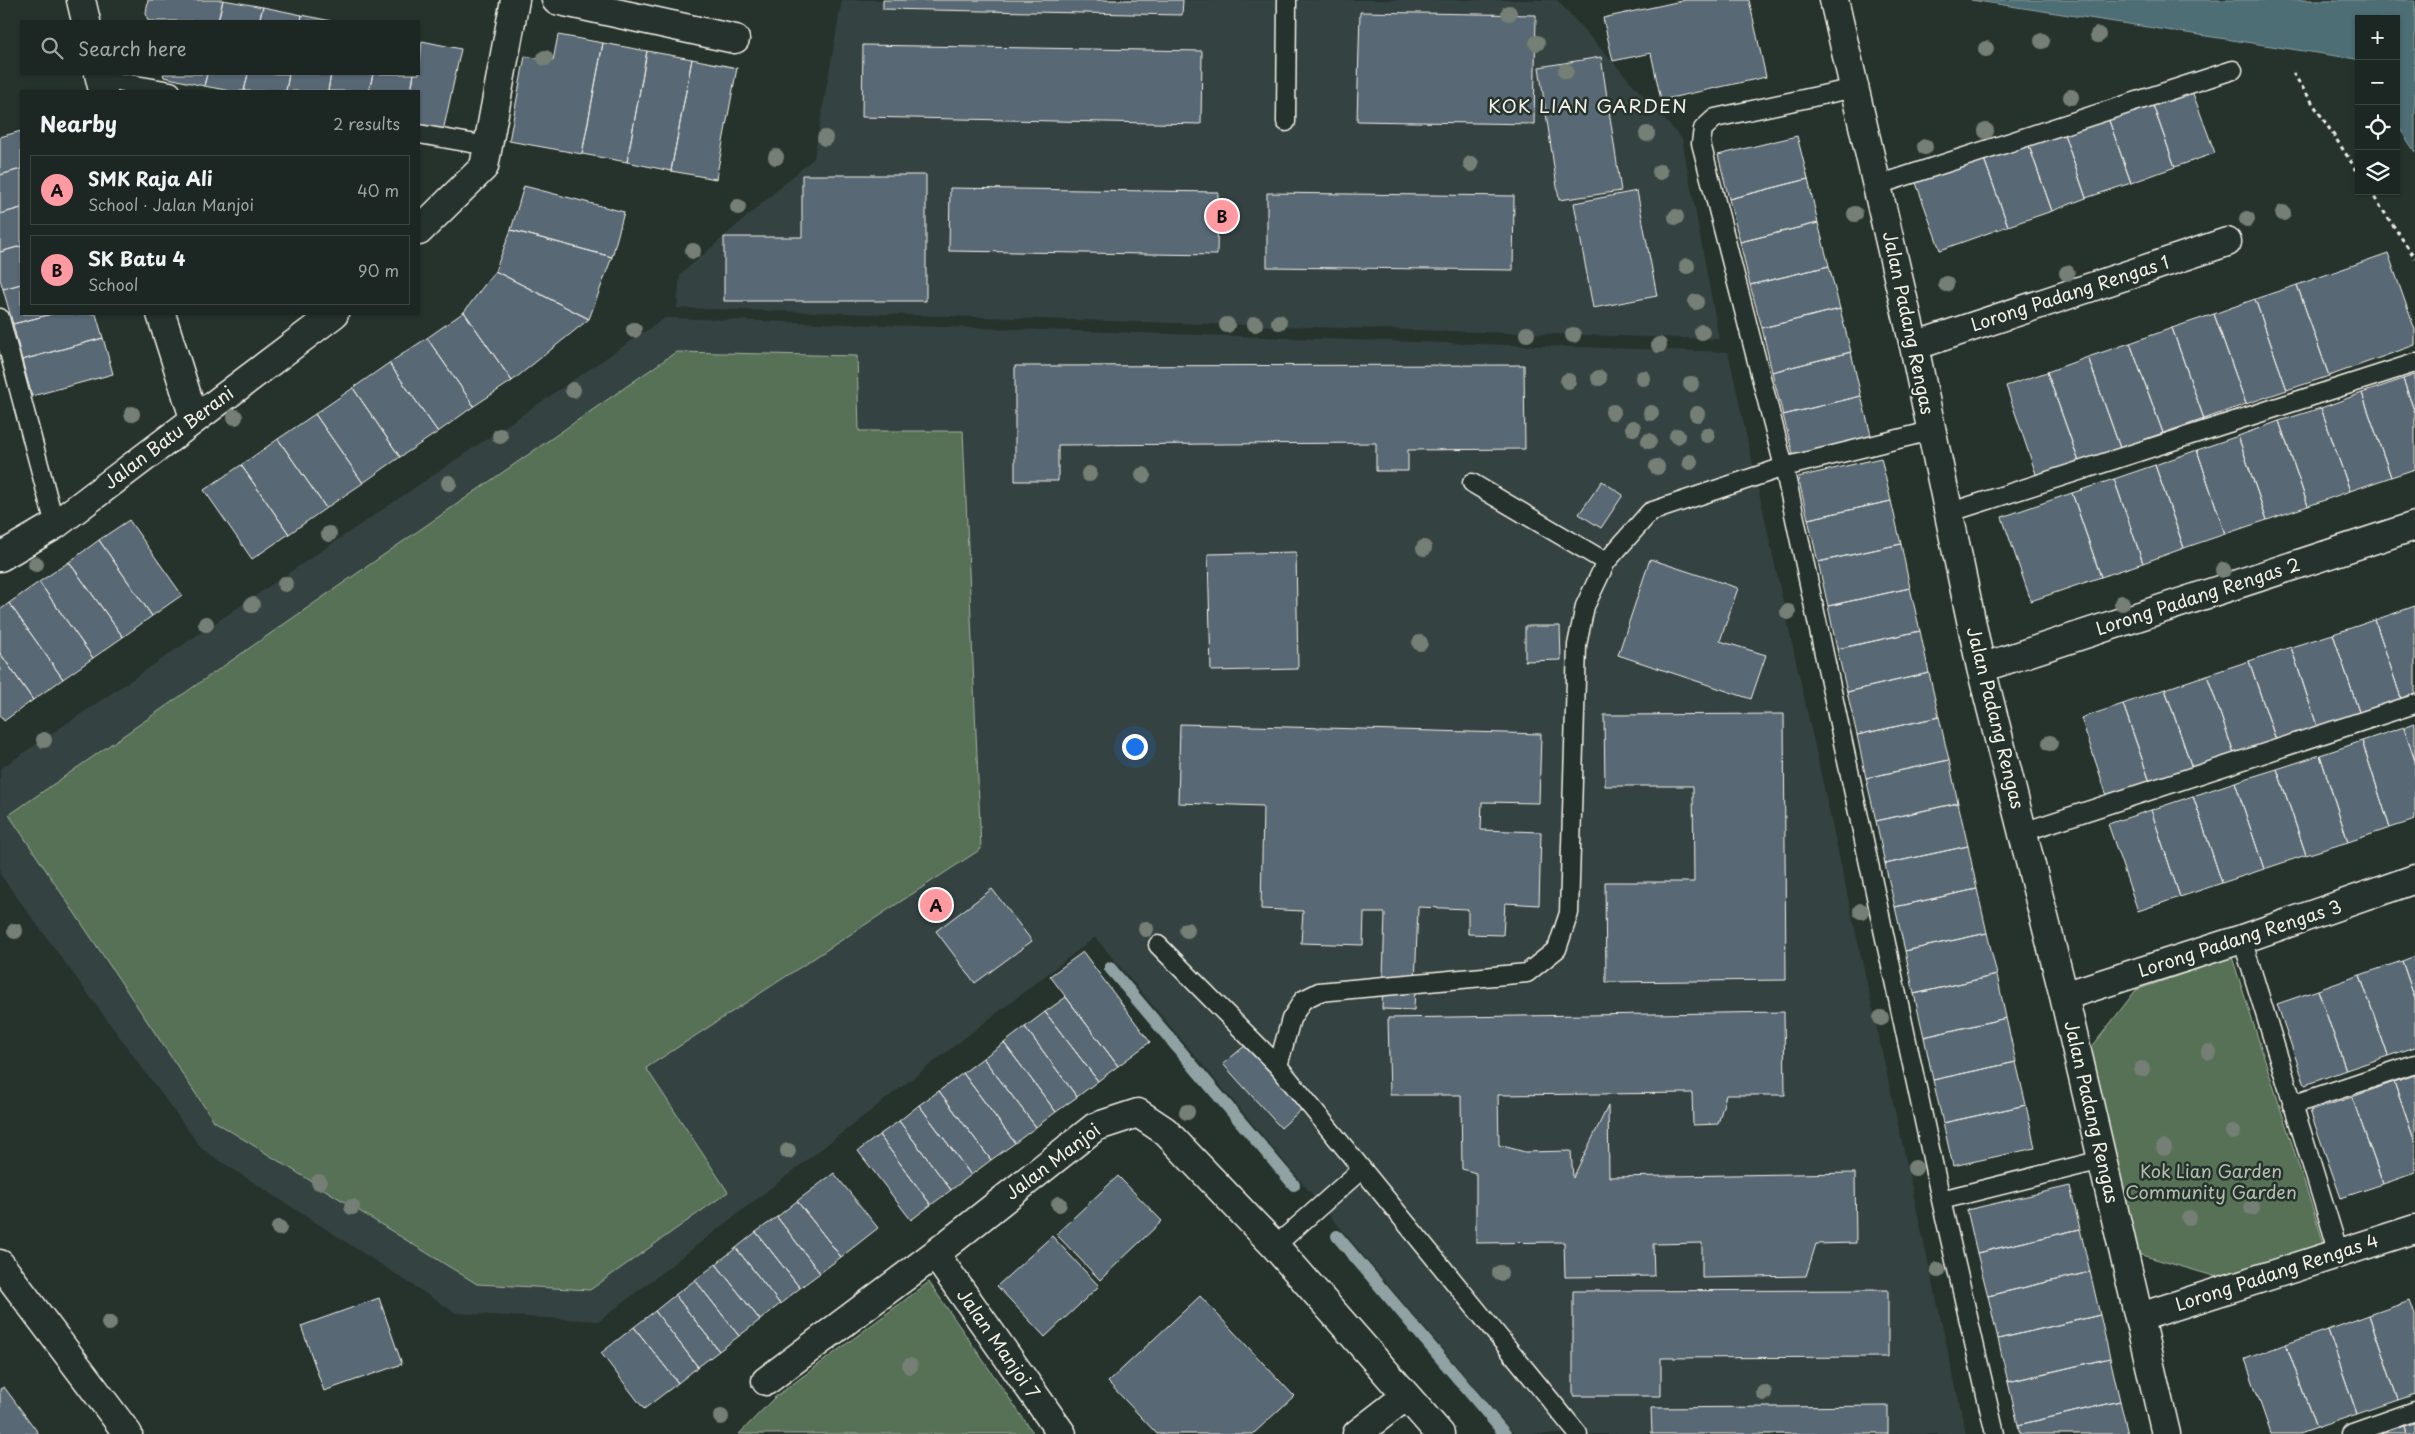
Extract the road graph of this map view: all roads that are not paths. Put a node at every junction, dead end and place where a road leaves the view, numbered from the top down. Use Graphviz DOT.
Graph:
graph roads {
  1 [pos="81,0"];
  2 [pos="516,0"];
  3 [pos="556,0"];
  4 [pos="1287,0"];
  5 [pos="1834,0"];
  6 [pos="86,20"];
  7 [pos="735,39"];
  8 [pos="2233,70"];
  9 [pos="101,81"];
  10 [pos="1855,88"];
  11 [pos="163,90"];
  12 [pos="1286,122"];
  13 [pos="420,134"];
  14 [pos="488,146"];
  15 [pos="1878,185"];
  16 [pos="420,230"];
  17 [pos="2227,242"];
  18 [pos="161,315"];
  19 [pos="332,315"];
  20 [pos="0,318"];
  21 [pos="1914,346"];
  22 [pos="2415,363"];
  23 [pos="194,418"];
  24 [pos="1931,431"];
  25 [pos="1784,467"];
  26 [pos="1472,483"];
  27 [pos="1948,512"];
  28 [pos="55,525"];
  29 [pos="2415,526"];
  30 [pos="0,557"];
  31 [pos="1606,562"];
  32 [pos="1981,668"];
  33 [pos="2415,704"];
  34 [pos="2023,832"];
  35 [pos="2415,879"];
  36 [pos="2242,939"];
  37 [pos="1158,944"];
  38 [pos="2064,996"];
  39 [pos="2415,1064"];
  40 [pos="1278,1066"];
  41 [pos="2292,1105"];
  42 [pos="2102,1160"];
  43 [pos="1362,1169"];
  44 [pos="1941,1200"];
  45 [pos="2415,1228"];
  46 [pos="1275,1246"];
  47 [pos="2339,1253"];
  48 [pos="935,1254"];
  49 [pos="3,1276"];
  50 [pos="2140,1317"];
  51 [pos="766,1380"];
  52 [pos="1406,1396"];
  53 [pos="2415,1411"];
  54 [pos="128,1434"];
  55 [pos="1062,1434"];
  56 [pos="1357,1434"];
  57 [pos="1440,1434"];
  58 [pos="1578,1434"];
  59 [pos="1995,1434"];
  60 [pos="2166,1434"];
  61 [pos="2350,1434"];
  1 -- 6 [label="street"];
  2 -- 14 [label="street"];
  3 -- 7 [label="street"];
  4 -- 12 [label="lane"];
  5 -- 10 [label="street, Jalan Padang Rengas"];
  8 -- 15 [label="lane"];
  9 -- 11 [label="lane"];
  10 -- 15 [label="street, Jalan Padang Rengas"];
  10 -- 25 [label="lane"];
  13 -- 14 [label="lane"];
  14 -- 16 [label="street"];
  15 -- 21 [label="street, Jalan Padang Rengas"];
  17 -- 21 [label="street, Lorong Padang Rengas 1"];
  18 -- 23 [label="street"];
  19 -- 23 [label="street, Jalan Batu Berani"];
  20 -- 28 [label="lane"];
  21 -- 24 [label="street, Jalan Padang Rengas"];
  22 -- 27 [label="lane"];
  23 -- 28 [label="street, Jalan Batu Berani"];
  24 -- 25 [label="lane"];
  24 -- 27 [label="street, Jalan Padang Rengas"];
  25 -- 31 [label="lane"];
  25 -- 44 [label="lane"];
  26 -- 31 [label="lane"];
  27 -- 32 [label="street, Jalan Padang Rengas"];
  28 -- 30 [label="street, Jalan Batu Berani"];
  29 -- 32 [label="street, Lorong Padang Rengas 2"];
  31 -- 40 [label="lane"];
  32 -- 34 [label="street, Jalan Padang Rengas"];
  33 -- 34 [label="lane"];
  34 -- 38 [label="street, Jalan Padang Rengas"];
  35 -- 36 [label="street, Lorong Padang Rengas 3"];
  36 -- 38 [label="street, Lorong Padang Rengas 3"];
  36 -- 41 [label="lane"];
  37 -- 40 [label="lane"];
  38 -- 42 [label="street, Jalan Padang Rengas"];
  39 -- 41 [label="lane"];
  40 -- 43 [label="lane"];
  41 -- 47 [label="lane"];
  42 -- 44 [label="lane"];
  42 -- 50 [label="street, Jalan Padang Rengas"];
  43 -- 46 [label="lane"];
  43 -- 58 [label="lane"];
  44 -- 59 [label="lane"];
  45 -- 47 [label="street, Lorong Padang Rengas 4"];
  46 -- 48 [label="street, Jalan Manjoi"];
  46 -- 52 [label="street, Jalan Manjoi"];
  47 -- 50 [label="street, Lorong Padang Rengas 4"];
  48 -- 51 [label="street, Jalan Manjoi"];
  48 -- 55 [label="street, Jalan Manjoi 7"];
  49 -- 54 [label="street"];
  50 -- 60 [label="street, Jalan Padang Rengas"];
  52 -- 56 [label="street"];
  52 -- 57 [label="street, Jalan Manjoi"];
  53 -- 61 [label="lane"];
}
